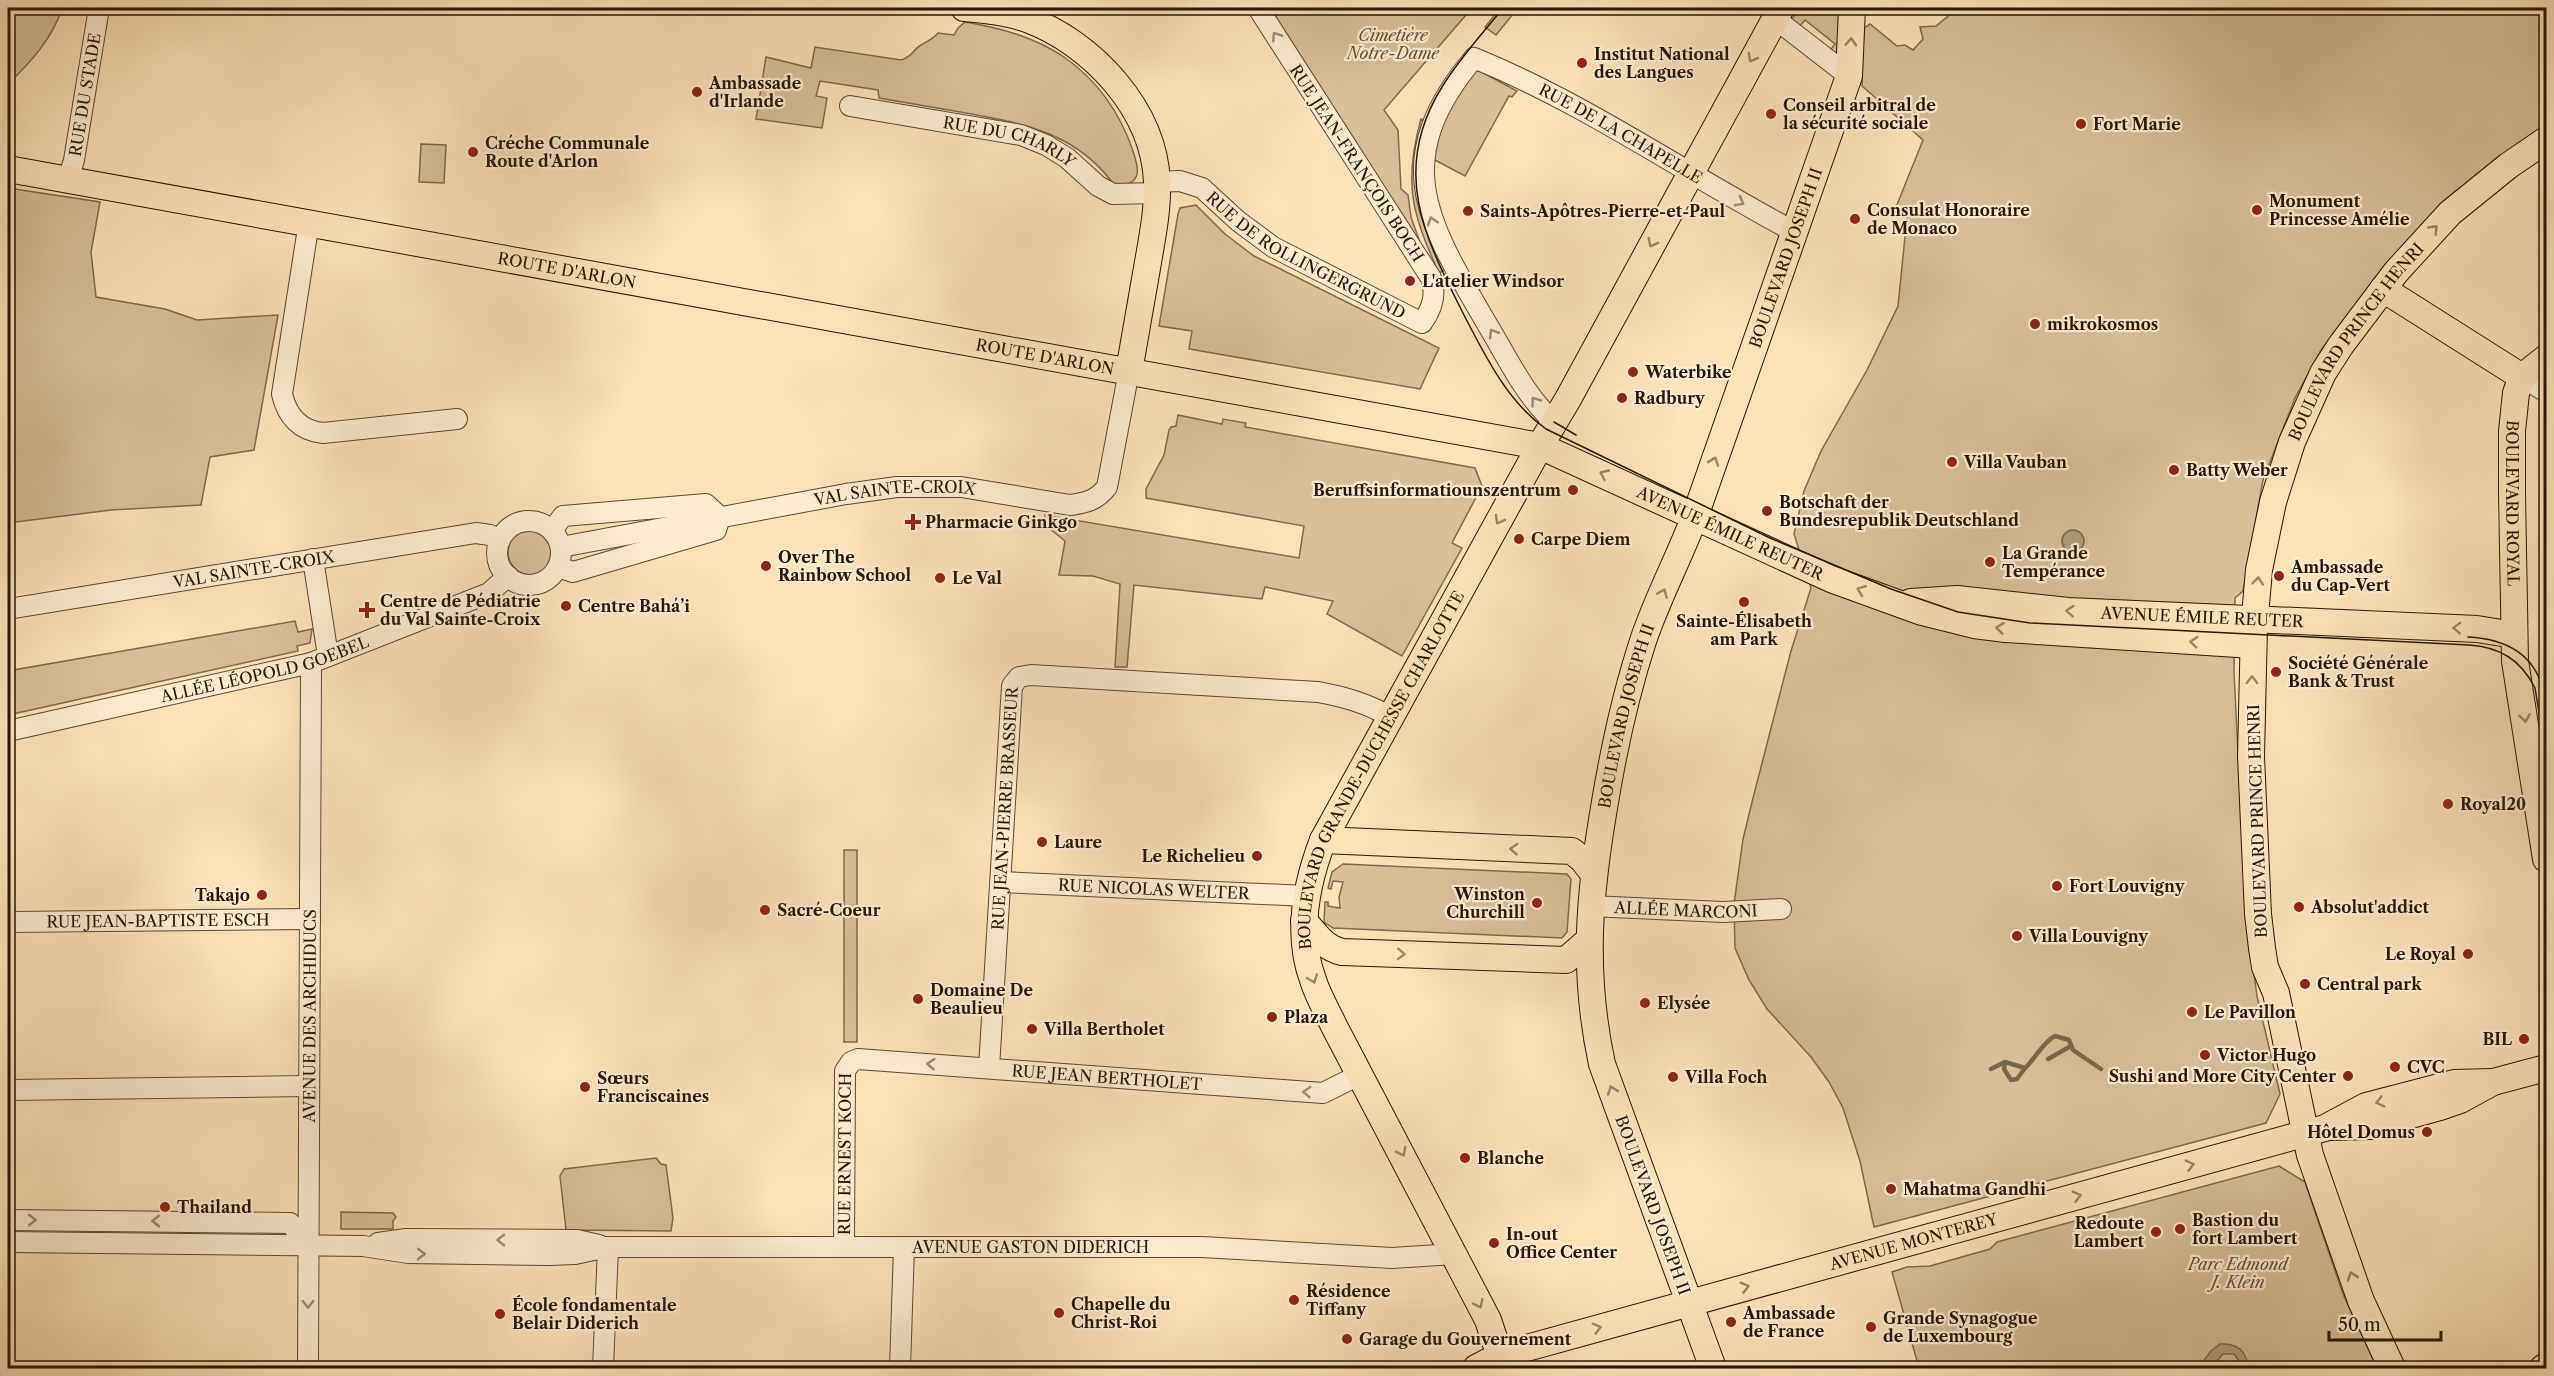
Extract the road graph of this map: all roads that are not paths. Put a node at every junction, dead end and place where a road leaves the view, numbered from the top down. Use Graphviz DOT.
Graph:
graph roads {
  1 [pos="99,8"];
  2 [pos="964,8"];
  3 [pos="1258,8"];
  4 [pos="1852,8"];
  5 [pos="1778,13"];
  6 [pos="1849,76"];
  7 [pos="850,106"];
  8 [pos="2547,140"];
  9 [pos="1682,166"];
  10 [pos="8,170"];
  11 [pos="68,180"];
  12 [pos="1157,187"];
  13 [pos="309,222"];
  14 [pos="1795,231"];
  15 [pos="2383,289"];
  16 [pos="1422,323"];
  17 [pos="2547,358"];
  18 [pos="1129,371"];
  19 [pos="2523,377"];
  20 [pos="2547,392"];
  21 [pos="457,419"];
  22 [pos="1554,422"];
  23 [pos="1540,446"];
  24 [pos="1695,516"];
  25 [pos="720,518"];
  26 [pos="557,539"];
  27 [pos="500,540"];
  28 [pos="313,559"];
  29 [pos="558,567"];
  30 [pos="508,576"];
  31 [pos="1890,601"];
  32 [pos="8,609"];
  33 [pos="2254,619"];
  34 [pos="2514,635"];
  35 [pos="2253,645"];
  36 [pos="319,659"];
  37 [pos="1391,717"];
  38 [pos="8,731"];
  39 [pos="1323,840"];
  40 [pos="2547,859"];
  41 [pos="1593,873"];
  42 [pos="1001,882"];
  43 [pos="1306,896"];
  44 [pos="1590,906"];
  45 [pos="1781,909"];
  46 [pos="310,919"];
  47 [pos="1304,921"];
  48 [pos="8,922"];
  49 [pos="1588,940"];
  50 [pos="850,1062"];
  51 [pos="989,1068"];
  52 [pos="2547,1068"];
  53 [pos="1361,1074"];
  54 [pos="309,1086"];
  55 [pos="8,1090"];
  56 [pos="2315,1130"];
  57 [pos="8,1220"];
  58 [pos="57,1221"];
  59 [pos="185,1221"];
  60 [pos="8,1242"];
  61 [pos="58,1242"];
  62 [pos="185,1244"];
  63 [pos="309,1245"];
  64 [pos="608,1247"];
  65 [pos="844,1247"];
  66 [pos="904,1247"];
  67 [pos="1454,1254"];
  68 [pos="1689,1303"];
  69 [pos="1502,1362"];
  70 [pos="308,1368"];
  71 [pos="603,1368"];
  72 [pos="900,1368"];
  73 [pos="1476,1368"];
  74 [pos="1713,1368"];
  75 [pos="2392,1368"];
  1 -- 11 [label="street, RUE DU STADE"];
  2 -- 12 [label="main road"];
  16 -- 3 [label="street, RUE JEAN-FRANÇOIS BOCH, one-way"];
  6 -- 4 [label="main road, BOULEVARD JOSEPH II, one-way"];
  5 -- 6 [label="street"];
  5 -- 9 [label="main road, BOULEVARD GRANDE-DUCHESSE CHARLOTTE, one-way"];
  6 -- 14 [label="main road, BOULEVARD JOSEPH II"];
  7 -- 12 [label="street, RUE DU CHARLY"];
  15 -- 8 [label="main road, BOULEVARD PRINCE HENRI, one-way"];
  9 -- 14 [label="street, RUE DE LA CHAPELLE, one-way"];
  9 -- 22 [label="main road, BOULEVARD GRANDE-DUCHESSE CHARLOTTE, one-way"];
  22 -- 9 [label="street, RUE DE LA CHAPELLE, one-way"];
  10 -- 11 [label="main road, ROUTE D'ARLON"];
  11 -- 13 [label="main road, ROUTE D'ARLON"];
  12 -- 16 [label="street, RUE DE ROLLINGERGRUND"];
  12 -- 18 [label="main road"];
  13 -- 18 [label="main road, ROUTE D'ARLON"];
  13 -- 21 [label="street"];
  24 -- 14 [label="main road, BOULEVARD JOSEPH II, one-way"];
  15 -- 19 [label="main road"];
  33 -- 15 [label="main road, BOULEVARD PRINCE HENRI, one-way"];
  17 -- 19 [label="main road"];
  18 -- 23 [label="main road, ROUTE D'ARLON"];
  18 -- 25 [label="street, VAL SAINTE-CROIX"];
  19 -- 20 [label="street"];
  19 -- 34 [label="main road, BOULEVARD ROYAL"];
  22 -- 23 [label="main road, BOULEVARD GRANDE-DUCHESSE CHARLOTTE"];
  24 -- 23 [label="main road, AVENUE ÉMILE REUTER, one-way"];
  23 -- 37 [label="main road, BOULEVARD GRANDE-DUCHESSE CHARLOTTE, one-way"];
  31 -- 24 [label="main road, AVENUE ÉMILE REUTER, one-way"];
  41 -- 24 [label="main road, BOULEVARD JOSEPH II, one-way"];
  25 -- 26 [label="street, VAL SAINTE-CROIX"];
  25 -- 26 [label="street"];
  25 -- 29 [label="street, VAL SAINTE-CROIX"];
  26 -- 27 [label="street, VAL SAINTE-CROIX"];
  26 -- 29 [label="street"];
  27 -- 28 [label="street, VAL SAINTE-CROIX"];
  27 -- 30 [label="street"];
  28 -- 32 [label="street, VAL SAINTE-CROIX"];
  28 -- 36 [label="street, AVENUE DES ARCHIDUCS"];
  29 -- 30 [label="street"];
  30 -- 36 [label="street, ALLÉE LÉOPOLD GOEBEL"];
  33 -- 31 [label="main road, AVENUE ÉMILE REUTER, one-way"];
  35 -- 31 [label="main road, AVENUE ÉMILE REUTER, one-way"];
  34 -- 33 [label="main road, AVENUE ÉMILE REUTER, one-way"];
  33 -- 35 [label="main road, BOULEVARD PRINCE HENRI"];
  34 -- 40 [label="main road, BOULEVARD ROYAL, one-way"];
  56 -- 35 [label="main road, BOULEVARD PRINCE HENRI, one-way"];
  36 -- 38 [label="street, ALLÉE LÉOPOLD GOEBEL"];
  36 -- 46 [label="street, AVENUE DES ARCHIDUCS"];
  37 -- 39 [label="main road, BOULEVARD GRANDE-DUCHESSE CHARLOTTE"];
  37 -- 42 [label="street, RUE JEAN-PIERRE BRASSEUR"];
  41 -- 39 [label="main road, one-way"];
  39 -- 43 [label="main road, BOULEVARD GRANDE-DUCHESSE CHARLOTTE"];
  41 -- 44 [label="main road, BOULEVARD JOSEPH II"];
  42 -- 43 [label="street, RUE NICOLAS WELTER"];
  42 -- 51 [label="street, RUE JEAN-PIERRE BRASSEUR"];
  43 -- 47 [label="main road, BOULEVARD GRANDE-DUCHESSE CHARLOTTE"];
  44 -- 45 [label="street, ALLÉE MARCONI"];
  44 -- 49 [label="main road, BOULEVARD JOSEPH II"];
  46 -- 48 [label="street, RUE JEAN-BAPTISTE ESCH"];
  46 -- 54 [label="street, AVENUE DES ARCHIDUCS"];
  47 -- 49 [label="main road, one-way"];
  47 -- 53 [label="main road, BOULEVARD GRANDE-DUCHESSE CHARLOTTE, one-way"];
  68 -- 49 [label="main road, BOULEVARD JOSEPH II, one-way"];
  51 -- 50 [label="street, RUE JEAN BERTHOLET, one-way"];
  50 -- 65 [label="street, RUE ERNEST KOCH"];
  53 -- 51 [label="street, RUE JEAN BERTHOLET, one-way"];
  52 -- 56 [label="main road, AVENUE MONTEREY"];
  53 -- 67 [label="main road, BOULEVARD GRANDE-DUCHESSE CHARLOTTE, one-way"];
  54 -- 55 [label="street"];
  54 -- 63 [label="street, AVENUE DES ARCHIDUCS"];
  68 -- 56 [label="main road, AVENUE MONTEREY, one-way"];
  75 -- 56 [label="main road, BOULEVARD PRINCE HENRI, one-way"];
  57 -- 58 [label="street, one-way"];
  59 -- 58 [label="street, one-way"];
  58 -- 61 [label="street"];
  59 -- 62 [label="street"];
  59 -- 63 [label="street"];
  60 -- 61 [label="street, AVENUE GASTON DIDERICH"];
  61 -- 62 [label="street, AVENUE GASTON DIDERICH"];
  62 -- 63 [label="street, AVENUE GASTON DIDERICH"];
  63 -- 64 [label="street, AVENUE GASTON DIDERICH"];
  63 -- 70 [label="street, AVENUE DES ARCHIDUCS, one-way"];
  64 -- 65 [label="street, AVENUE GASTON DIDERICH"];
  64 -- 71 [label="street"];
  65 -- 66 [label="street, AVENUE GASTON DIDERICH"];
  66 -- 67 [label="street, AVENUE GASTON DIDERICH"];
  66 -- 72 [label="street"];
  67 -- 69 [label="main road, BOULEVARD GRANDE-DUCHESSE CHARLOTTE, one-way"];
  69 -- 68 [label="main road, AVENUE MONTEREY, one-way"];
  68 -- 74 [label="main road, BOULEVARD JOSEPH II"];
  69 -- 73 [label="main road, AVENUE MONTEREY"];
}
